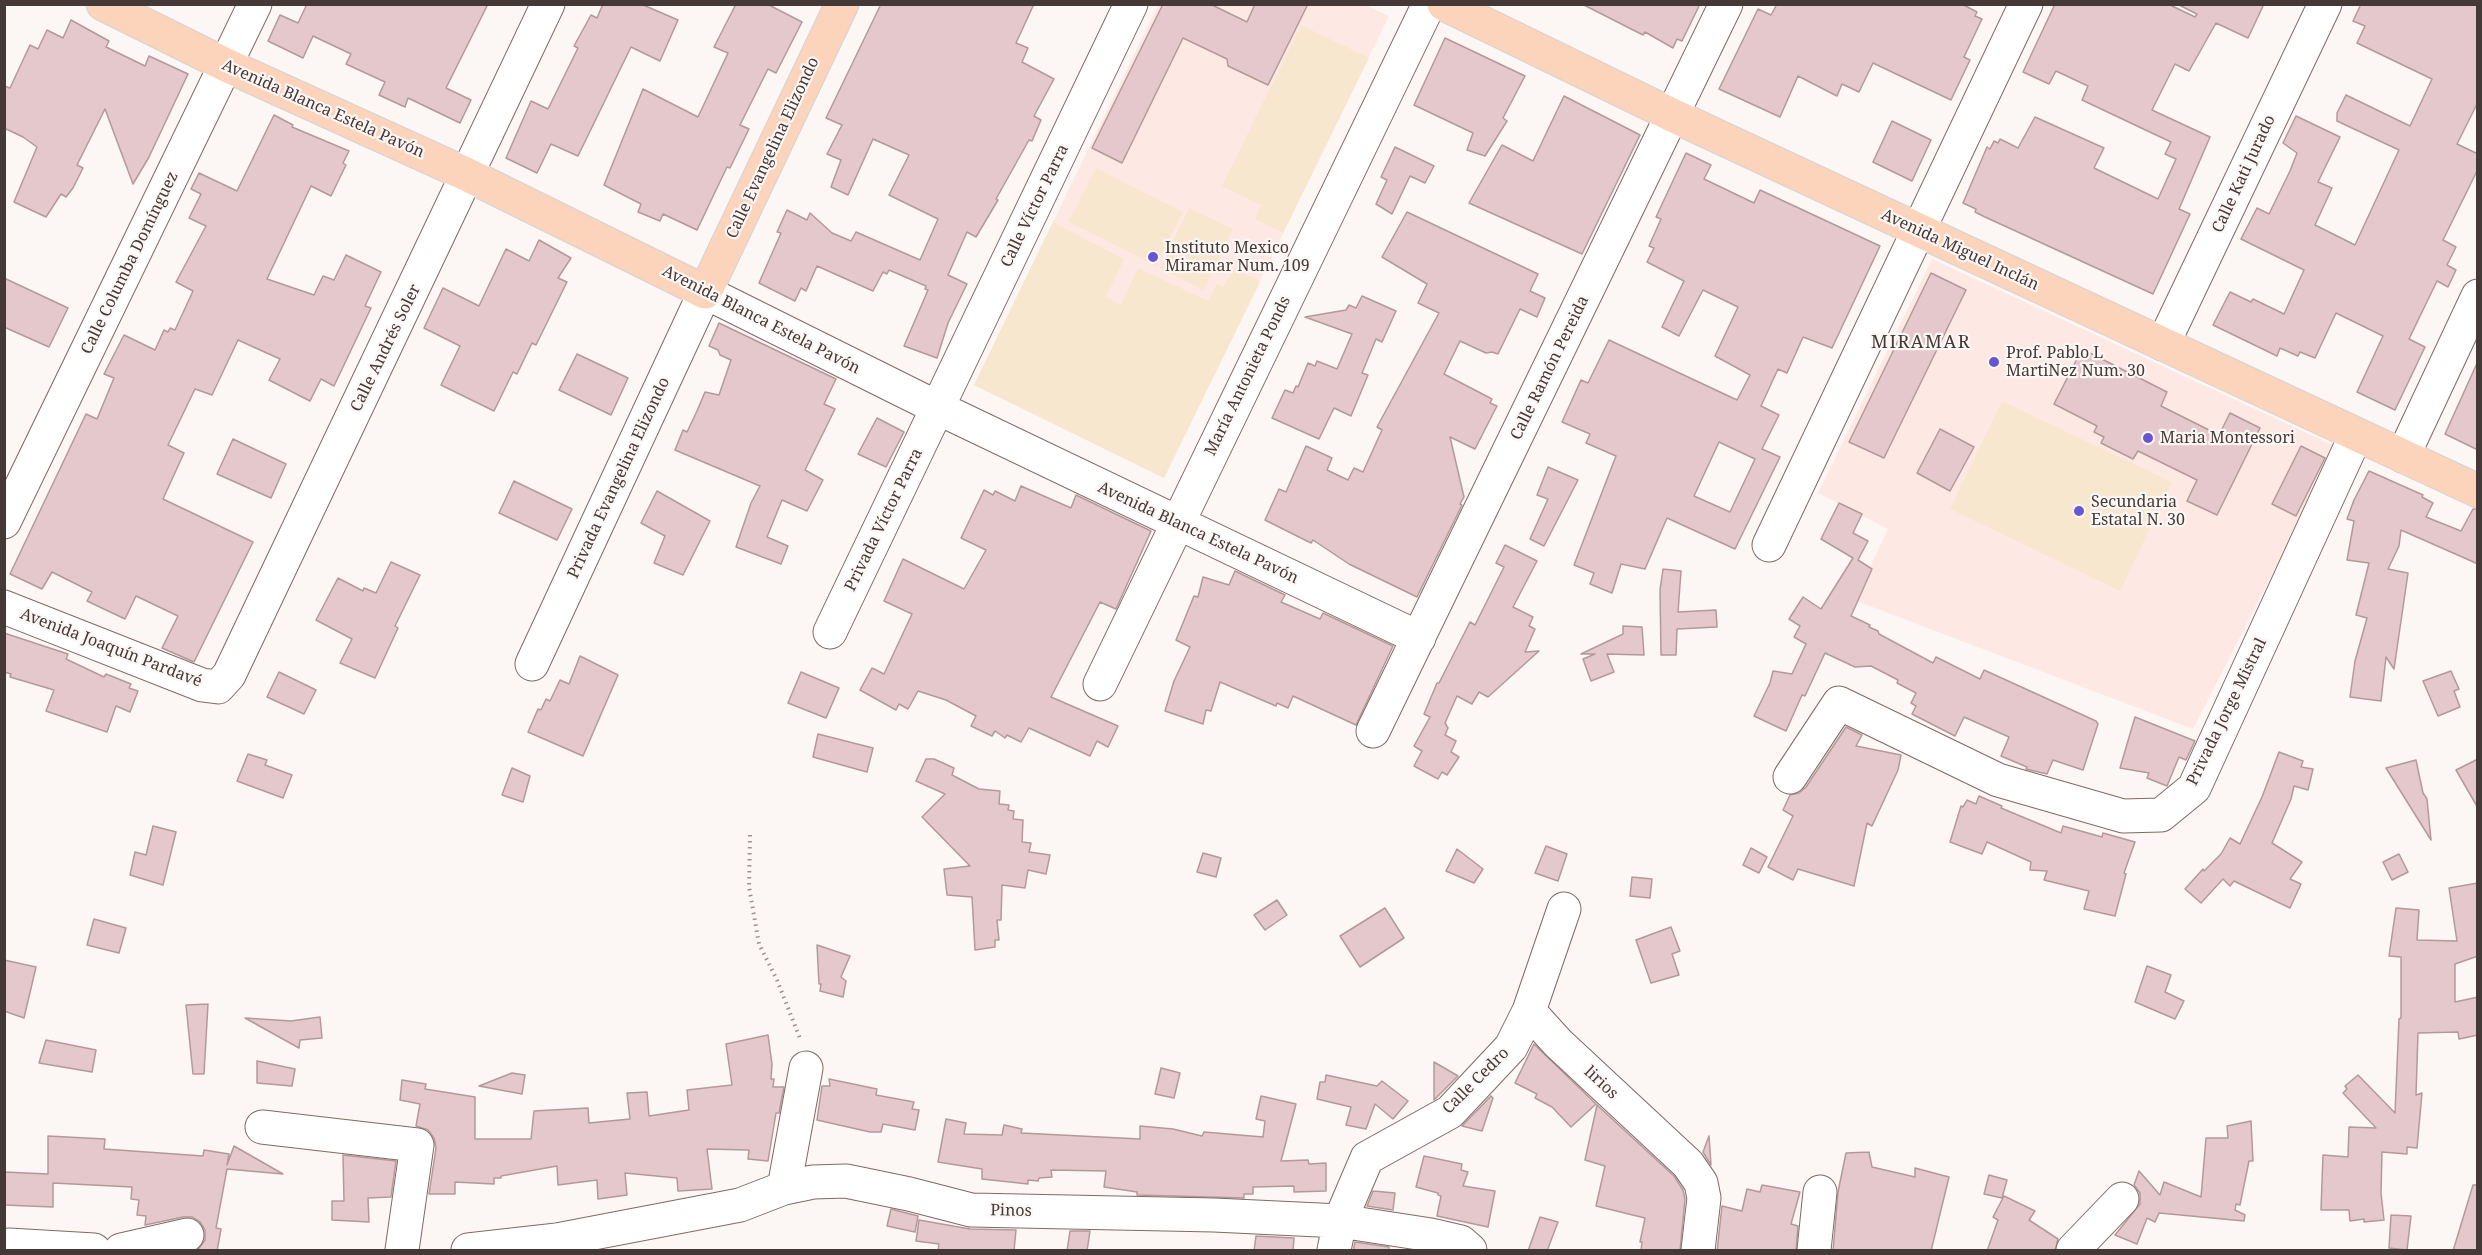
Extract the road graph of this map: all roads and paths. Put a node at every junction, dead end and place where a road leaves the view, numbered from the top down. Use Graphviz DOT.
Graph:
graph roads {
  1 [pos="103,4"];
  2 [pos="255,4"];
  3 [pos="548,4"];
  4 [pos="842,4"];
  5 [pos="1131,4"];
  6 [pos="1429,4"];
  7 [pos="1444,4"];
  8 [pos="1726,4"];
  9 [pos="2026,4"];
  10 [pos="2325,4"];
  11 [pos="226,65"];
  12 [pos="1672,115"];
  13 [pos="468,175"];
  14 [pos="1918,230"];
  15 [pos="705,292"];
  16 [pos="2478,296"];
  17 [pos="2163,344"];
  18 [pos="938,408"];
  19 [pos="2356,435"];
  20 [pos="2403,456"];
  21 [pos="2478,491"];
  22 [pos="4,522"];
  23 [pos="1176,523"];
  24 [pos="1769,545"];
  25 [pos="4,607"];
  26 [pos="830,632"];
  27 [pos="1419,638"];
  28 [pos="532,664"];
  29 [pos="1100,684"];
  30 [pos="218,687"];
  31 [pos="1373,731"];
  32 [pos="1790,777"];
  33 [pos="750,835"];
  34 [pos="1564,909"];
  35 [pos="1529,1011"];
  36 [pos="806,1068"];
  37 [pos="262,1127"];
  38 [pos="784,1188"];
  39 [pos="1820,1192"];
  40 [pos="2122,1199"];
  41 [pos="188,1234"];
  42 [pos="1337,1236"];
  43 [pos="8,1246"];
  44 [pos="561,1246"];
  45 [pos="94,1251"];
  46 [pos="121,1251"];
  47 [pos="402,1251"];
  48 [pos="468,1251"];
  49 [pos="1470,1251"];
  50 [pos="1698,1251"];
  51 [pos="1814,1251"];
  52 [pos="2073,1251"];
  1 -- 11 [label="main road, Avenida Blanca Estela Pavón"];
  2 -- 11 [label="street, Calle Columba Domínguez"];
  3 -- 13 [label="street, Calle Andrés Soler"];
  4 -- 15 [label="main road, Calle Evangelina Elizondo"];
  5 -- 18 [label="street, Calle Víctor Parra"];
  6 -- 23 [label="street, María Antonieta Ponds"];
  7 -- 12 [label="main road, Avenida Miguel Inclán"];
  8 -- 12 [label="street, Calle Ramón Pereida"];
  9 -- 14 [label="street"];
  10 -- 17 [label="street, Calle Kati Jurado"];
  11 -- 13 [label="main road, Avenida Blanca Estela Pavón"];
  11 -- 22 [label="street, Calle Columba Domínguez"];
  12 -- 14 [label="main road, Avenida Miguel Inclán"];
  12 -- 27 [label="street, Calle Ramón Pereida"];
  13 -- 15 [label="main road, Avenida Blanca Estela Pavón"];
  13 -- 30 [label="street, Calle Andrés Soler"];
  14 -- 17 [label="main road, Avenida Miguel Inclán"];
  14 -- 24 [label="street"];
  15 -- 18 [label="street, Avenida Blanca Estela Pavón"];
  15 -- 28 [label="street, Privada Evangelina Elizondo"];
  16 -- 20 [label="street"];
  17 -- 19 [label="main road, Avenida Miguel Inclán"];
  18 -- 23 [label="street, Avenida Blanca Estela Pavón"];
  18 -- 26 [label="street, Privada Víctor Parra"];
  19 -- 20 [label="main road, Avenida Miguel Inclán"];
  19 -- 32 [label="street, Privada Jorge Mistral"];
  20 -- 21 [label="main road, Avenida Miguel Inclán"];
  23 -- 27 [label="street, Avenida Blanca Estela Pavón"];
  23 -- 29 [label="street, María Antonieta Ponds"];
  25 -- 30 [label="street, Avenida Joaquín Pardavé"];
  27 -- 31 [label="street, Calle Ramón Pereida"];
  33 -- 36 [label="path"];
  34 -- 35 [label="street"];
  35 -- 42 [label="street, Calle Cedro"];
  35 -- 50 [label="street, lirios"];
  36 -- 38 [label="street"];
  37 -- 47 [label="street"];
  38 -- 42 [label="street, Pinos"];
  38 -- 44 [label="street, Pinos"];
  39 -- 51 [label="street"];
  40 -- 52 [label="street"];
  41 -- 46 [label="street"];
  42 -- 49 [label="street, Pinos"];
  43 -- 45 [label="street"];
  44 -- 48 [label="street, Pinos"];
}
